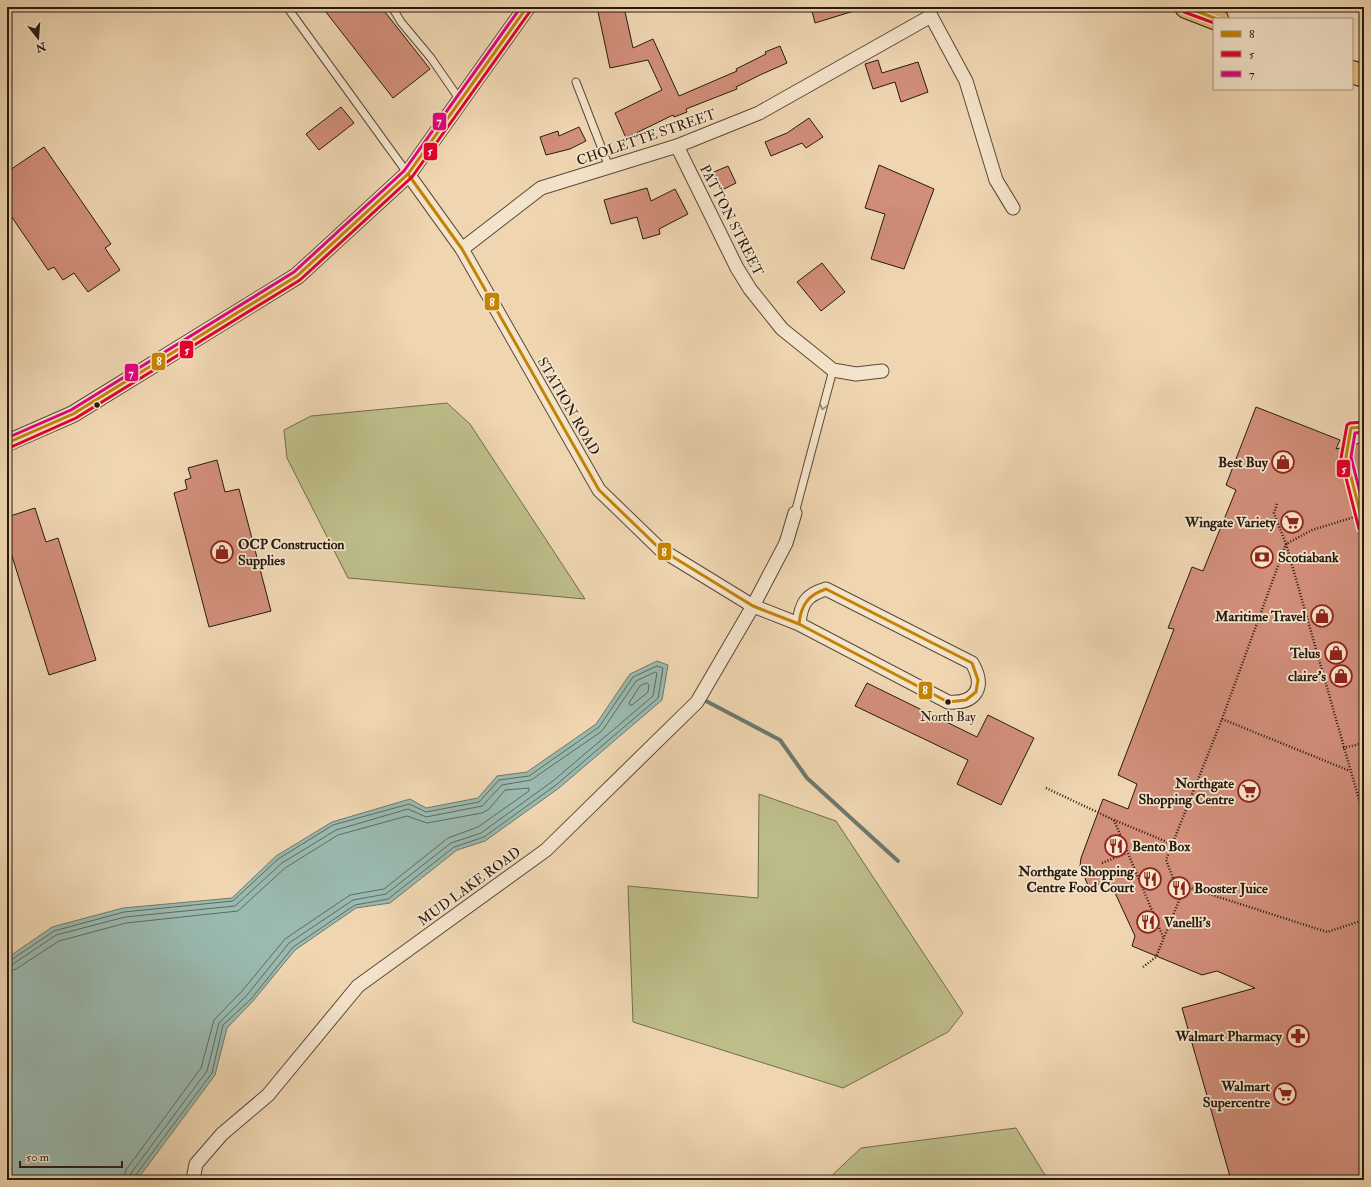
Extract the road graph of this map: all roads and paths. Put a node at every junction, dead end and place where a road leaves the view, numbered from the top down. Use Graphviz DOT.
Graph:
graph roads {
  1 [pos="287,7"];
  2 [pos="392,7"];
  3 [pos="527,7"];
  4 [pos="1186,7"];
  5 [pos="1214,18"];
  6 [pos="1353,72"];
  7 [pos="1364,76"];
  8 [pos="576,82"];
  9 [pos="460,100"];
  10 [pos="677,146"];
  11 [pos="609,167"];
  12 [pos="408,174"];
  13 [pos="1013,208"];
  14 [pos="462,249"];
  15 [pos="833,370"];
  16 [pos="882,371"];
  17 [pos="1364,427"];
  18 [pos="1351,428"];
  19 [pos="7,443"];
  20 [pos="1277,504"];
  21 [pos="795,513"];
  22 [pos="1364,514"];
  23 [pos="1286,544"];
  24 [pos="753,606"];
  25 [pos="799,624"];
  26 [pos="1222,719"];
  27 [pos="1364,743"];
  28 [pos="1343,748"];
  29 [pos="1350,771"];
  30 [pos="1046,788"];
  31 [pos="1364,817"];
  32 [pos="1114,820"];
  33 [pos="1172,844"];
  34 [pos="1128,853"];
  35 [pos="1102,863"];
  36 [pos="1185,886"];
  37 [pos="1364,920"];
  38 [pos="1164,939"];
  39 [pos="1143,966"];
  40 [pos="193,1180"];
  1 -- 12 [label="lane"];
  2 -- 9 [label="lane"];
  3 -- 9 [label="street"];
  4 -- 5 [label="highway"];
  6 -- 7 [label="highway"];
  8 -- 11 [label="lane"];
  9 -- 12 [label="street"];
  10 -- 11 [label="street, CHOLETTE STREET"];
  10 -- 13 [label="street, CHOLETTE STREET"];
  10 -- 15 [label="street, PATTON STREET"];
  11 -- 14 [label="street, CHOLETTE STREET"];
  12 -- 14 [label="street, STATION ROAD"];
  12 -- 19 [label="street"];
  14 -- 24 [label="street, STATION ROAD"];
  15 -- 16 [label="street, PATTON STREET"];
  15 -- 21 [label="lane, one-way"];
  17 -- 18 [label="lane"];
  20 -- 23 [label="path"];
  21 -- 24 [label="street"];
  22 -- 23 [label="path"];
  23 -- 26 [label="path"];
  23 -- 28 [label="path"];
  24 -- 25 [label="street, STATION ROAD"];
  24 -- 40 [label="street, MUD LAKE ROAD"];
  25 -- 25 [label="street, STATION ROAD"];
  26 -- 29 [label="path"];
  26 -- 33 [label="path"];
  27 -- 28 [label="path"];
  28 -- 29 [label="path"];
  29 -- 31 [label="path"];
  30 -- 32 [label="path"];
  32 -- 33 [label="path"];
  32 -- 34 [label="path"];
  33 -- 36 [label="path"];
  34 -- 35 [label="path"];
  34 -- 38 [label="path"];
  36 -- 37 [label="path"];
  36 -- 38 [label="path"];
  38 -- 39 [label="path"];
}
